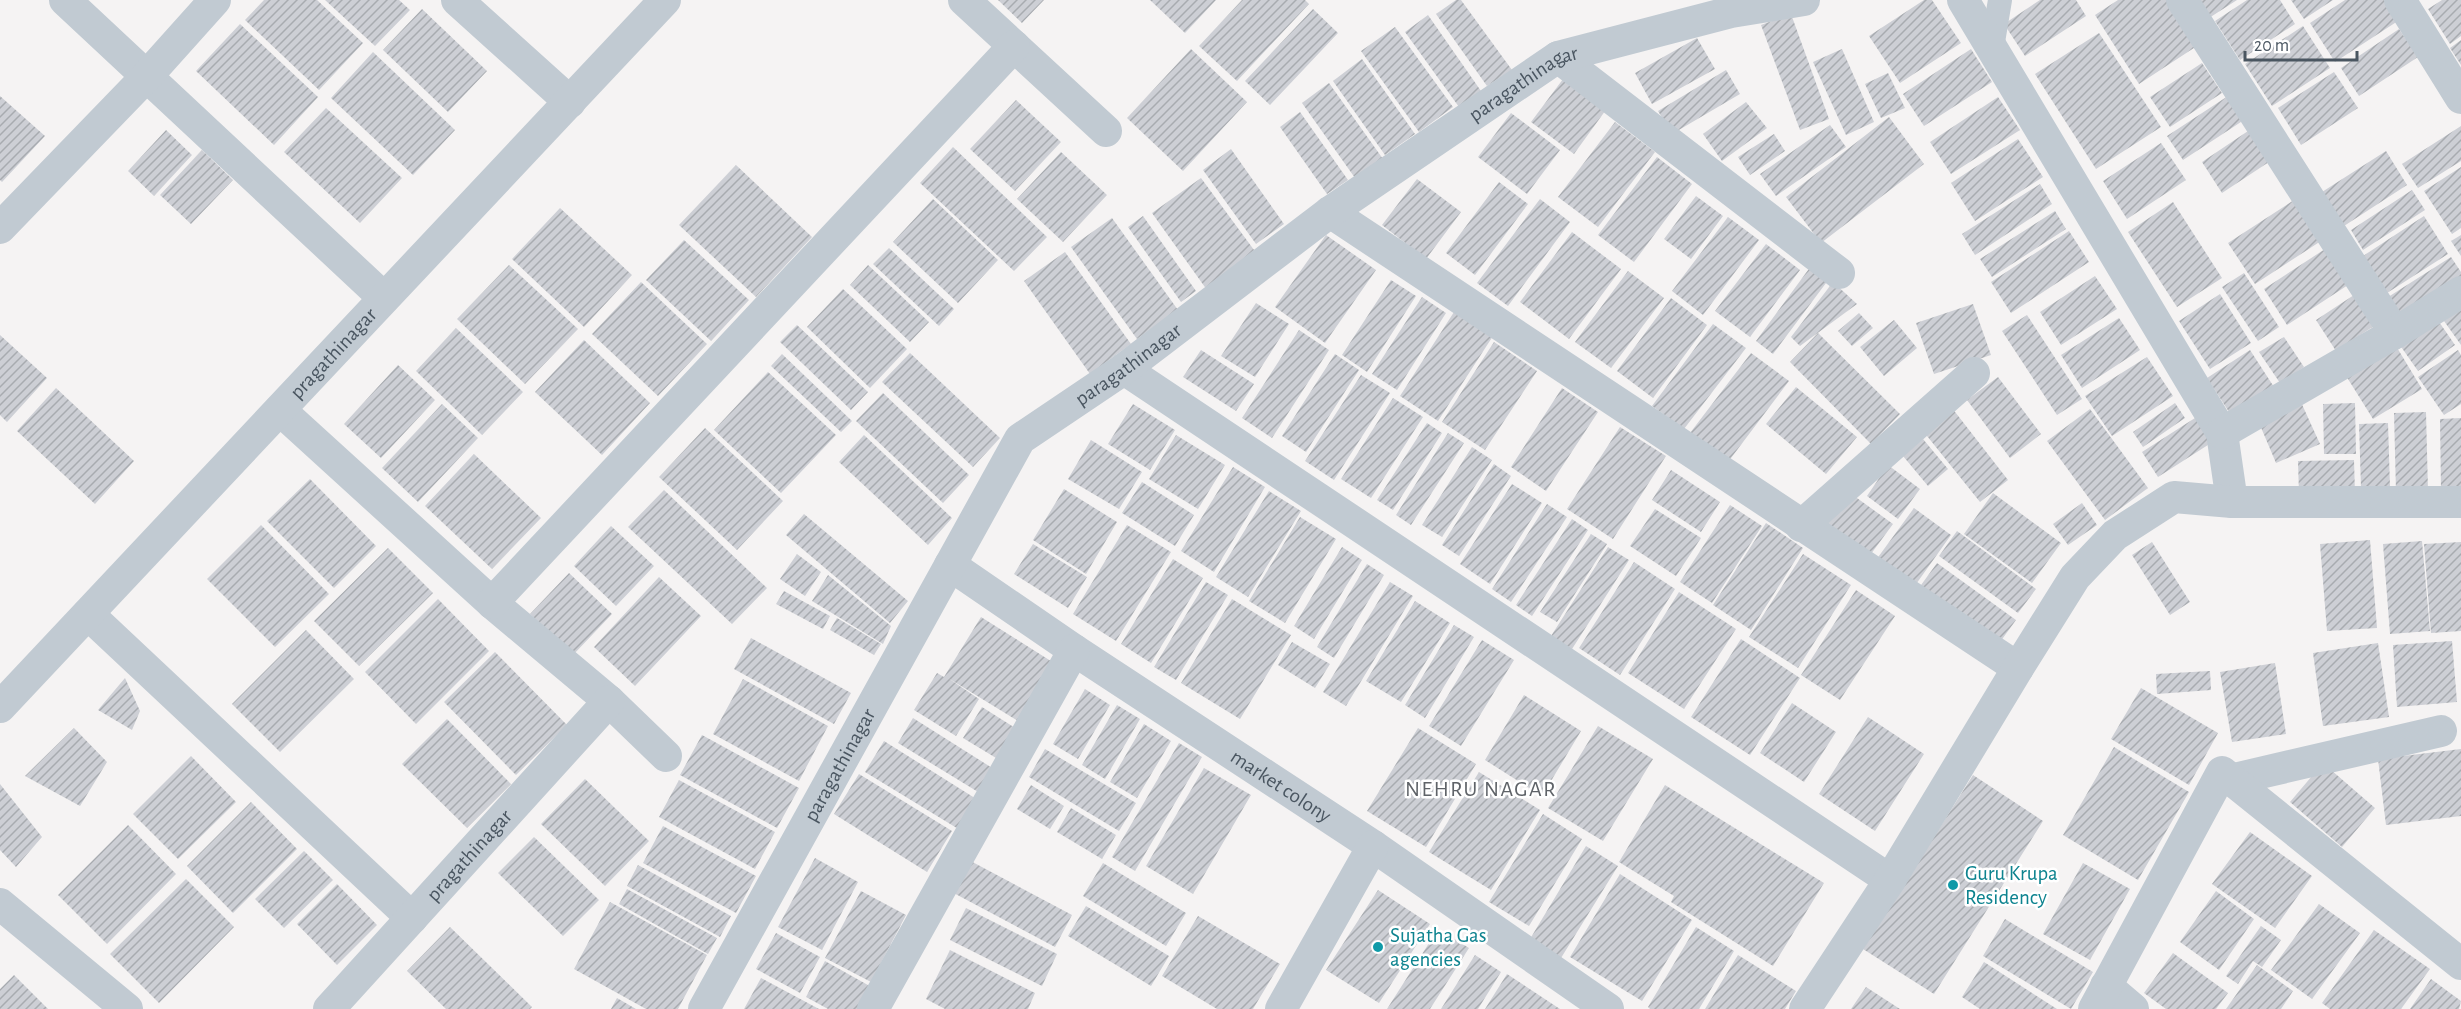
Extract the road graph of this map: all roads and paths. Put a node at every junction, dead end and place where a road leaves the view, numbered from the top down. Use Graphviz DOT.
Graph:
graph roads {
  1 [pos="65,0"];
  2 [pos="214,0"];
  3 [pos="457,0"];
  4 [pos="665,0"];
  5 [pos="964,0"];
  6 [pos="1804,0"];
  7 [pos="1963,0"];
  8 [pos="2000,0"];
  9 [pos="2182,0"];
  10 [pos="2400,0"];
  11 [pos="1730,6"];
  12 [pos="1014,46"];
  13 [pos="1992,48"];
  14 [pos="1558,57"];
  15 [pos="146,77"];
  16 [pos="2461,98"];
  17 [pos="570,102"];
  18 [pos="1106,131"];
  19 [pos="1330,212"];
  20 [pos="0,228"];
  21 [pos="1839,273"];
  22 [pos="2461,292"];
  23 [pos="384,298"];
  24 [pos="2395,333"];
  25 [pos="1124,369"];
  26 [pos="1974,373"];
  27 [pos="280,410"];
  28 [pos="2222,434"];
  29 [pos="2227,467"];
  30 [pos="2174,497"];
  31 [pos="2232,502"];
  32 [pos="2461,502"];
  33 [pos="1801,526"];
  34 [pos="950,565"];
  35 [pos="492,603"];
  36 [pos="88,614"];
  37 [pos="1074,650"];
  38 [pos="2018,668"];
  39 [pos="609,702"];
  40 [pos="0,707"];
  41 [pos="2441,731"];
  42 [pos="666,756"];
  43 [pos="2234,779"];
  44 [pos="1373,846"];
  45 [pos="1890,880"];
  46 [pos="0,904"];
  47 [pos="412,918"];
  48 [pos="2461,964"];
  49 [pos="2100,998"];
  50 [pos="127,1009"];
  51 [pos="329,1009"];
  52 [pos="704,1009"];
  53 [pos="873,1009"];
  54 [pos="1281,1009"];
  55 [pos="1608,1009"];
  56 [pos="1805,1009"];
  57 [pos="2133,1009"];
  1 -- 15 [label="street"];
  2 -- 15 [label="street"];
  3 -- 17 [label="street"];
  4 -- 17 [label="street, pragathinagar"];
  5 -- 12 [label="street"];
  6 -- 11 [label="street, paragathinagar"];
  7 -- 13 [label="street"];
  8 -- 13 [label="street"];
  9 -- 24 [label="street"];
  10 -- 16 [label="street"];
  11 -- 14 [label="street, paragathinagar"];
  12 -- 18 [label="street"];
  12 -- 35 [label="street"];
  13 -- 28 [label="street"];
  14 -- 19 [label="street, paragathinagar"];
  14 -- 21 [label="street"];
  15 -- 20 [label="street"];
  15 -- 23 [label="street"];
  17 -- 23 [label="street, pragathinagar"];
  19 -- 25 [label="street, paragathinagar"];
  19 -- 33 [label="street"];
  22 -- 24 [label="street"];
  23 -- 27 [label="street, pragathinagar"];
  24 -- 28 [label="street"];
  25 -- 34 [label="street, paragathinagar"];
  25 -- 45 [label="street"];
  26 -- 33 [label="street"];
  27 -- 35 [label="street"];
  27 -- 36 [label="street, pragathinagar"];
  28 -- 29 [label="street"];
  29 -- 30 [label="street"];
  29 -- 31 [label="street"];
  30 -- 31 [label="street"];
  30 -- 38 [label="street"];
  31 -- 32 [label="street"];
  33 -- 38 [label="street"];
  34 -- 37 [label="street, market colony"];
  34 -- 52 [label="street, paragathinagar"];
  35 -- 39 [label="street"];
  36 -- 40 [label="street, pragathinagar"];
  36 -- 47 [label="street"];
  37 -- 44 [label="street, market colony"];
  37 -- 53 [label="street"];
  38 -- 45 [label="street"];
  39 -- 42 [label="street"];
  39 -- 47 [label="street, pragathinagar"];
  41 -- 43 [label="street"];
  43 -- 48 [label="street"];
  43 -- 49 [label="street"];
  44 -- 54 [label="street"];
  44 -- 55 [label="street, market colony"];
  45 -- 56 [label="street"];
  46 -- 50 [label="street"];
  47 -- 51 [label="street, pragathinagar"];
  49 -- 57 [label="street"];
}
